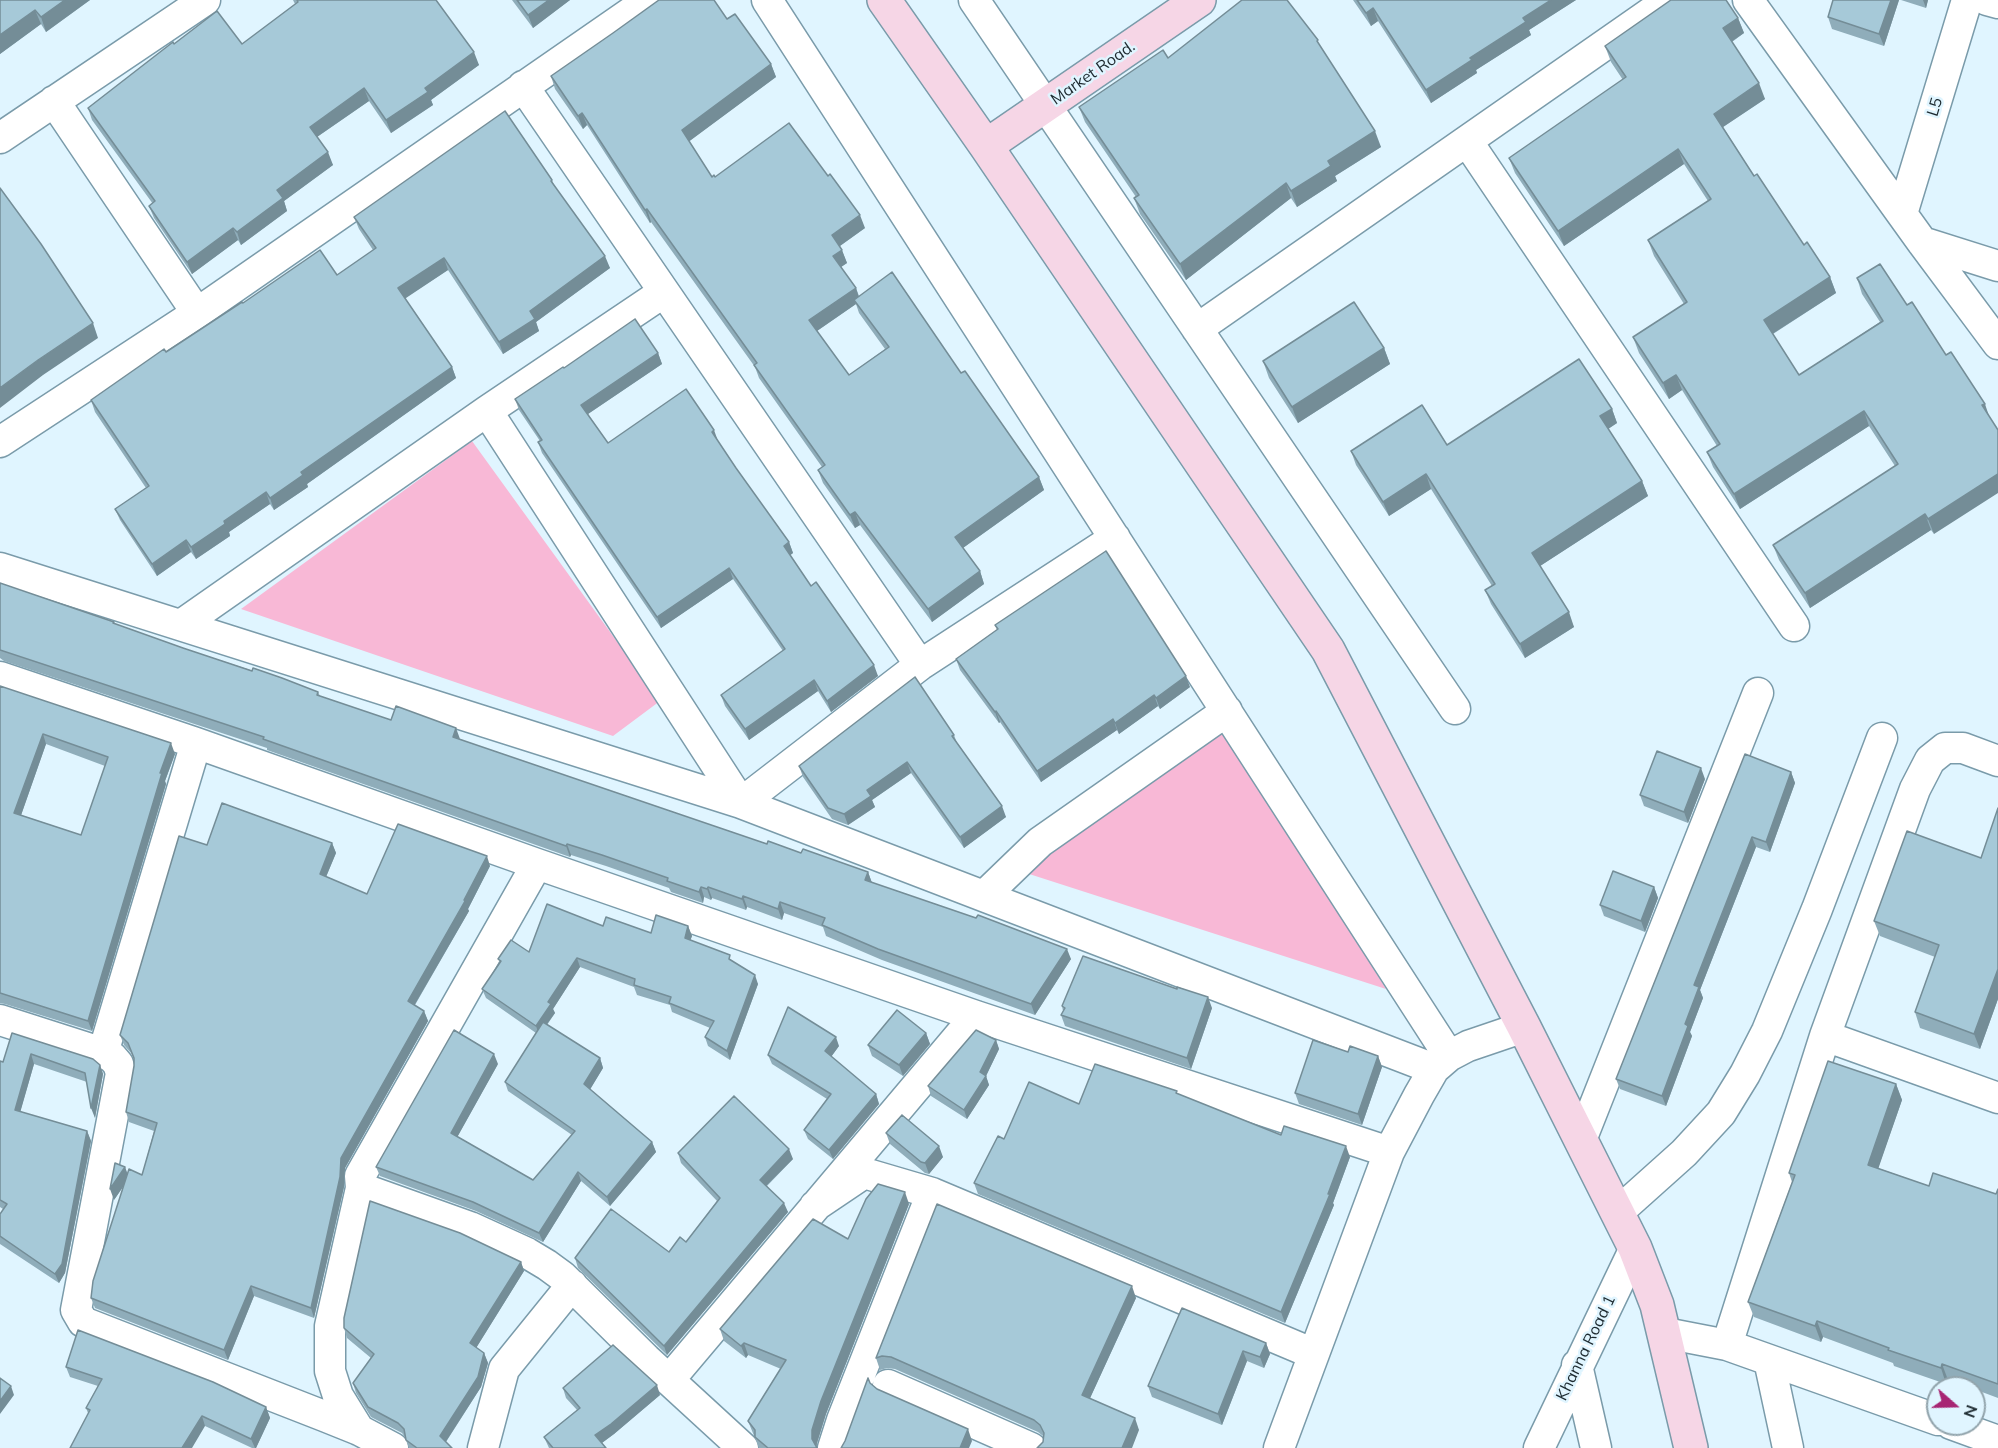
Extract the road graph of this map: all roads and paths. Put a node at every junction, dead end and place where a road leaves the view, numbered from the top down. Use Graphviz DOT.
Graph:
graph roads {
  1 [pos="205,0"];
  2 [pos="649,0"];
  3 [pos="767,0"];
  4 [pos="884,0"];
  5 [pos="974,0"];
  6 [pos="1199,0"];
  7 [pos="1669,0"];
  8 [pos="1748,0"];
  9 [pos="1968,0"];
  10 [pos="1987,0"];
  11 [pos="1998,3"];
  12 [pos="523,86"];
  13 [pos="54,101"];
  14 [pos="1046,106"];
  15 [pos="0,138"];
  16 [pos="1467,141"];
  17 [pos="987,146"];
  18 [pos="1902,214"];
  19 [pos="1922,242"];
  20 [pos="1998,266"];
  21 [pos="664,292"];
  22 [pos="197,313"];
  23 [pos="1197,329"];
  24 [pos="1998,344"];
  25 [pos="487,411"];
  26 [pos="0,442"];
  27 [pos="1115,538"];
  28 [pos="0,568"];
  29 [pos="181,625"];
  30 [pos="1794,626"];
  31 [pos="920,665"];
  32 [pos="0,678"];
  33 [pos="1758,693"];
  34 [pos="1455,709"];
  35 [pos="1227,711"];
  36 [pos="1881,738"];
  37 [pos="196,742"];
  38 [pos="1998,761"];
  39 [pos="741,803"];
  40 [pos="537,864"];
  41 [pos="984,896"];
  42 [pos="976,1016"];
  43 [pos="0,1020"];
  44 [pos="1524,1027"];
  45 [pos="1825,1036"];
  46 [pos="103,1053"];
  47 [pos="1442,1063"];
  48 [pos="1998,1098"];
  49 [pos="1581,1140"];
  50 [pos="1389,1152"];
  51 [pos="361,1188"];
  52 [pos="932,1193"];
  53 [pos="815,1206"];
  54 [pos="1617,1213"];
  55 [pos="1635,1248"];
  56 [pos="572,1286"];
  57 [pos="1665,1333"];
  58 [pos="1726,1345"];
  59 [pos="1314,1354"];
  60 [pos="1769,1360"];
  61 [pos="1577,1365"];
  62 [pos="669,1380"];
  63 [pos="888,1385"];
  64 [pos="1926,1416"];
  65 [pos="359,1430"];
  66 [pos="393,1448"];
  67 [pos="483,1448"];
  68 [pos="742,1448"];
  69 [pos="833,1448"];
  70 [pos="1031,1448"];
  71 [pos="1278,1448"];
  72 [pos="1539,1448"];
  73 [pos="1596,1448"];
  74 [pos="1691,1448"];
  75 [pos="1788,1448"];
  1 -- 13 [label="street"];
  2 -- 12 [label="street"];
  3 -- 27 [label="street"];
  4 -- 17 [label="street"];
  5 -- 14 [label="street"];
  6 -- 14 [label="street, Market Road."];
  7 -- 16 [label="street"];
  8 -- 18 [label="street"];
  9 -- 18 [label="street, L5"];
  10 -- 11 [label="street"];
  12 -- 21 [label="street"];
  12 -- 22 [label="street"];
  13 -- 15 [label="street"];
  13 -- 22 [label="street"];
  14 -- 17 [label="street, Market Road."];
  14 -- 23 [label="street"];
  16 -- 23 [label="street"];
  16 -- 30 [label="street"];
  17 -- 44 [label="street"];
  18 -- 19 [label="street"];
  19 -- 20 [label="street"];
  19 -- 24 [label="street"];
  21 -- 25 [label="street"];
  21 -- 31 [label="street"];
  22 -- 26 [label="street"];
  23 -- 34 [label="street"];
  25 -- 29 [label="street"];
  25 -- 39 [label="street"];
  27 -- 31 [label="street"];
  27 -- 35 [label="street"];
  28 -- 29 [label="street"];
  29 -- 39 [label="street"];
  31 -- 39 [label="street"];
  32 -- 37 [label="street"];
  33 -- 49 [label="street"];
  35 -- 41 [label="street"];
  35 -- 47 [label="street"];
  36 -- 54 [label="street"];
  37 -- 40 [label="street"];
  37 -- 46 [label="street"];
  38 -- 45 [label="street"];
  39 -- 41 [label="street"];
  40 -- 42 [label="street"];
  40 -- 51 [label="street"];
  41 -- 47 [label="street"];
  42 -- 50 [label="street"];
  42 -- 53 [label="street"];
  43 -- 46 [label="street"];
  44 -- 47 [label="street"];
  44 -- 49 [label="street"];
  45 -- 48 [label="street"];
  45 -- 58 [label="street"];
  46 -- 65 [label="street"];
  47 -- 50 [label="street"];
  49 -- 54 [label="street"];
  50 -- 59 [label="street"];
  51 -- 56 [label="street"];
  51 -- 65 [label="street"];
  52 -- 53 [label="street"];
  52 -- 59 [label="street"];
  52 -- 69 [label="street"];
  53 -- 62 [label="street"];
  54 -- 55 [label="street"];
  55 -- 57 [label="street"];
  55 -- 61 [label="street, Khanna Road 1"];
  56 -- 62 [label="street"];
  56 -- 67 [label="street"];
  57 -- 58 [label="street"];
  57 -- 74 [label="street"];
  58 -- 60 [label="street"];
  59 -- 71 [label="street"];
  60 -- 64 [label="street"];
  60 -- 75 [label="street"];
  61 -- 72 [label="street, Khanna Road 1"];
  61 -- 73 [label="street"];
  62 -- 68 [label="street"];
  63 -- 70 [label="street"];
  65 -- 66 [label="street"];
}
